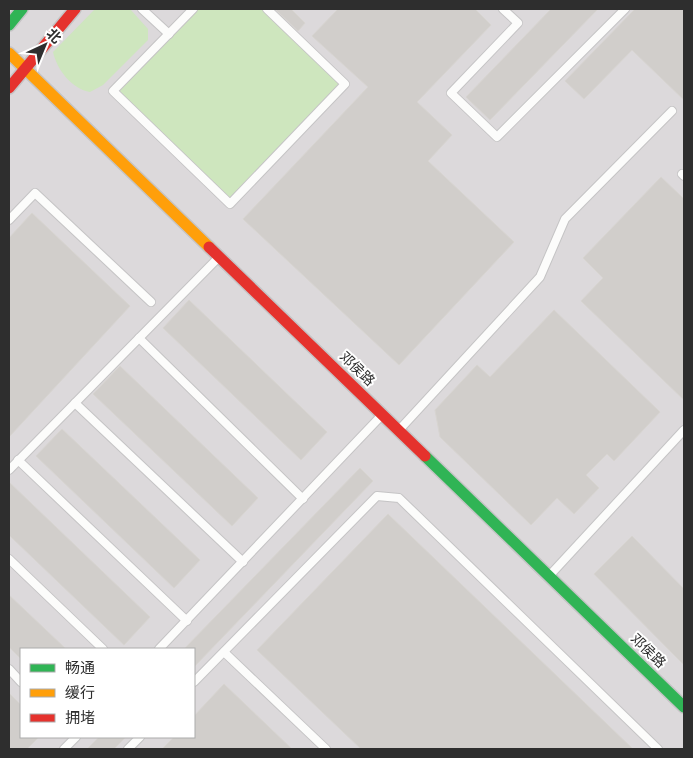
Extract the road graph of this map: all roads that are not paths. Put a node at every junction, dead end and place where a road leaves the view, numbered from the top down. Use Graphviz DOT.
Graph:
graph roads {
  1 [pos="22,9"];
  2 [pos="75,9"];
  3 [pos="142,9"];
  4 [pos="193,9"];
  5 [pos="267,9"];
  6 [pos="503,9"];
  7 [pos="625,9"];
  8 [pos="9,25"];
  9 [pos="169,34"];
  10 [pos="9,53"];
  11 [pos="25,69"];
  12 [pos="9,88"];
  13 [pos="672,111"];
  14 [pos="9,220"];
  15 [pos="219,257"];
  16 [pos="151,302"];
  17 [pos="139,338"];
  18 [pos="75,402"];
  19 [pos="383,415"];
  20 [pos="398,430"];
  21 [pos="684,430"];
  22 [pos="18,460"];
  23 [pos="9,470"];
  24 [pos="303,499"];
  25 [pos="9,559"];
  26 [pos="243,562"];
  27 [pos="549,576"];
  28 [pos="186,621"];
  29 [pos="102,648"];
  30 [pos="160,648"];
  31 [pos="224,652"];
  32 [pos="9,669"];
  33 [pos="20,681"];
  34 [pos="195,681"];
  35 [pos="684,707"];
  36 [pos="75,738"];
  37 [pos="139,738"];
  38 [pos="64,749"];
  39 [pos="128,749"];
  40 [pos="326,749"];
  41 [pos="658,749"];
  1 -- 8 [label="street"];
  2 -- 11 [label="street"];
  3 -- 9 [label="lane"];
  4 -- 9 [label="lane"];
  5 -- 9 [label="lane"];
  6 -- 7 [label="lane"];
  10 -- 11 [label="street, 邓侯路"];
  11 -- 12 [label="street"];
  11 -- 15 [label="street, 邓侯路"];
  13 -- 20 [label="lane"];
  14 -- 16 [label="lane"];
  15 -- 17 [label="lane"];
  15 -- 19 [label="street, 邓侯路"];
  17 -- 18 [label="lane"];
  17 -- 24 [label="lane"];
  18 -- 22 [label="lane"];
  18 -- 26 [label="lane"];
  19 -- 20 [label="street, 邓侯路"];
  19 -- 24 [label="lane"];
  20 -- 27 [label="street, 邓侯路"];
  21 -- 27 [label="lane"];
  22 -- 23 [label="lane"];
  22 -- 28 [label="lane"];
  24 -- 26 [label="lane"];
  25 -- 29 [label="lane"];
  26 -- 28 [label="lane"];
  27 -- 35 [label="street, 邓侯路"];
  28 -- 30 [label="lane"];
  31 -- 34 [label="lane"];
  31 -- 40 [label="lane"];
  31 -- 41 [label="lane"];
  32 -- 33 [label="lane"];
  36 -- 38 [label="lane"];
  37 -- 39 [label="lane"];
}
